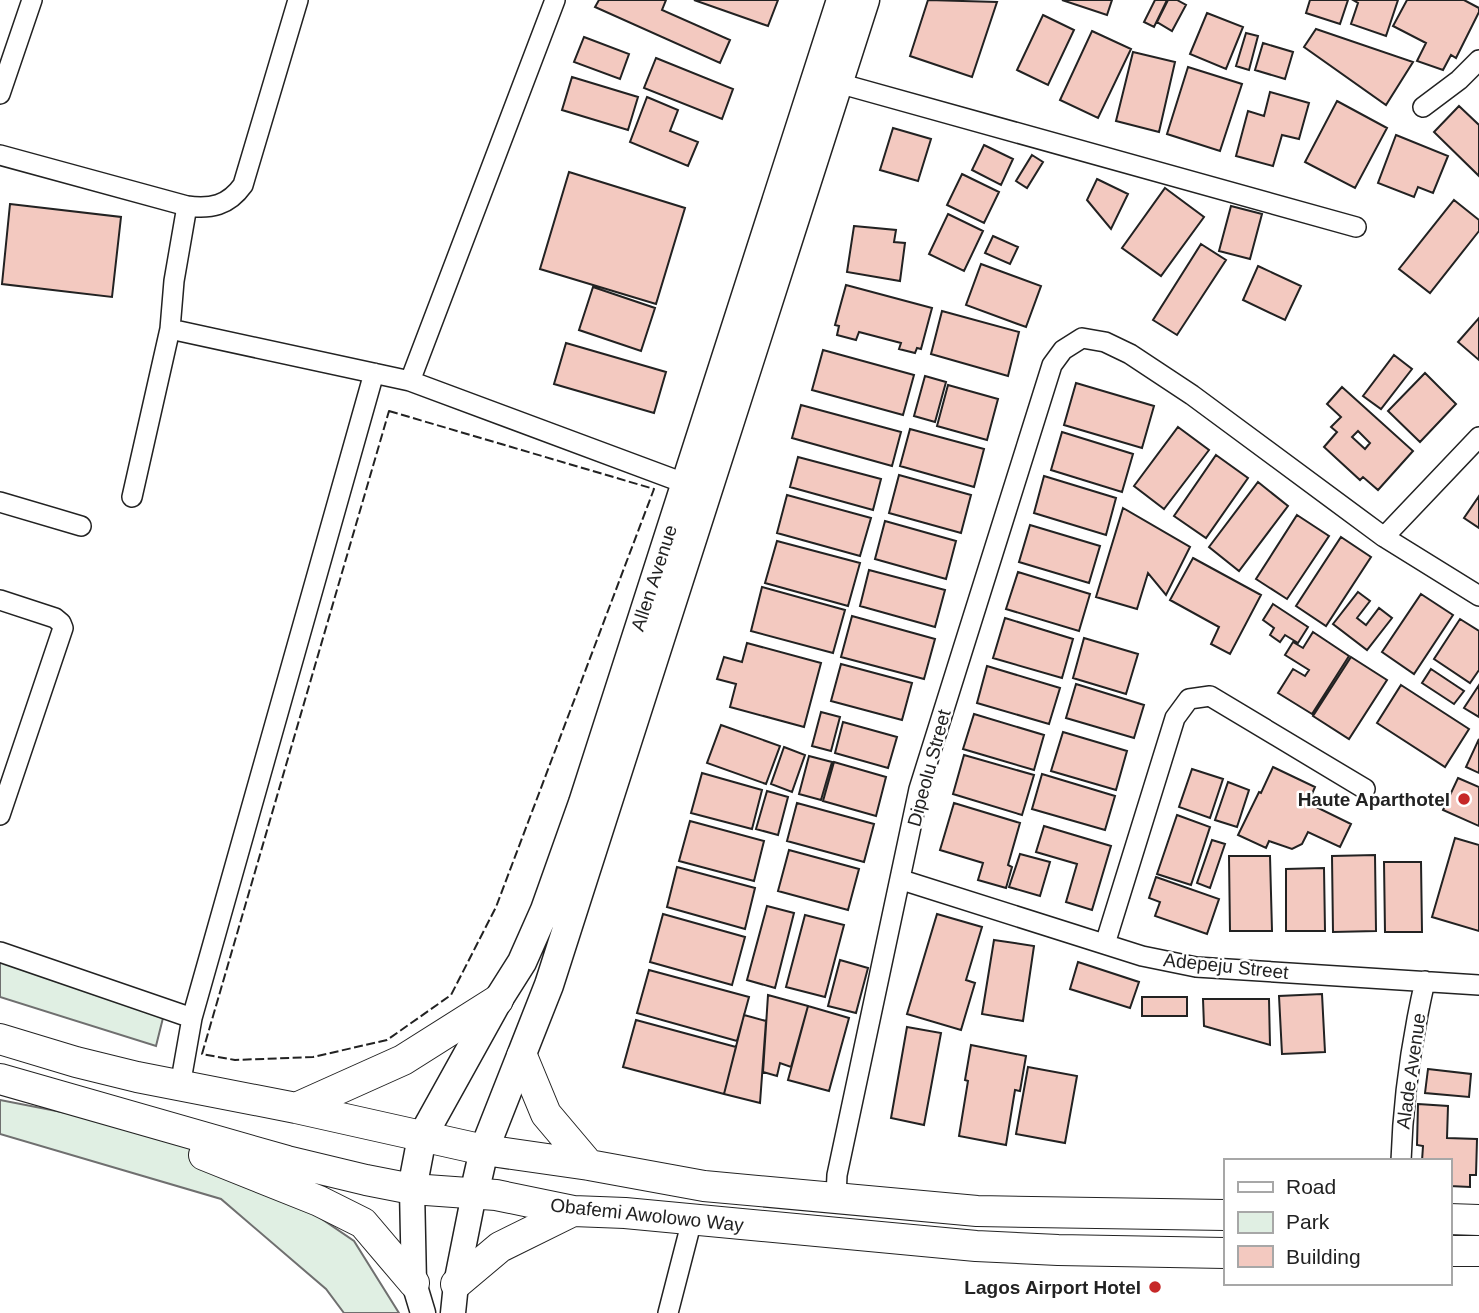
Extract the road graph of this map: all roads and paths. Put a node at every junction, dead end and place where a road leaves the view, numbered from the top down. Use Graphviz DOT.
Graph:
graph roads {
  1 [pos="32,0"];
  2 [pos="298,0"];
  3 [pos="555,0"];
  4 [pos="841,0"];
  5 [pos="865,0"];
  6 [pos="1479,60"];
  7 [pos="838,83"];
  8 [pos="0,94"];
  9 [pos="1423,107"];
  10 [pos="0,155"];
  11 [pos="187,206"];
  12 [pos="1356,227"];
  13 [pos="170,329"];
  14 [pos="374,373"];
  15 [pos="410,381"];
  16 [pos="1479,437"];
  17 [pos="684,483"];
  18 [pos="132,498"];
  19 [pos="0,502"];
  20 [pos="81,526"];
  21 [pos="1384,537"];
  22 [pos="1479,596"];
  23 [pos="0,600"];
  24 [pos="1365,789"];
  25 [pos="0,815"];
  26 [pos="901,880"];
  27 [pos="1105,944"];
  28 [pos="0,952"];
  29 [pos="1425,981"];
  30 [pos="1479,985"];
  31 [pos="498,1000"];
  32 [pos="192,1017"];
  33 [pos="0,1039"];
  34 [pos="522,1056"];
  35 [pos="0,1079"];
  36 [pos="180,1086"];
  37 [pos="296,1108"];
  38 [pos="422,1137"];
  39 [pos="484,1150"];
  40 [pos="1401,1159"];
  41 [pos="589,1165"];
  42 [pos="412,1189"];
  43 [pos="474,1194"];
  44 [pos="836,1197"];
  45 [pos="573,1211"];
  46 [pos="1224,1215"];
  47 [pos="1451,1219"];
  48 [pos="692,1220"];
  49 [pos="1479,1220"];
  50 [pos="1451,1251"];
  51 [pos="1479,1251"];
  52 [pos="1224,1252"];
  53 [pos="414,1283"];
  54 [pos="454,1299"];
  55 [pos="424,1313"];
  56 [pos="668,1313"];
  1 -- 8 [label="street"];
  2 -- 11 [label="street"];
  3 -- 15 [label="street"];
  4 -- 17 [label="main road, Allen Avenue"];
  5 -- 7 [label="main road, Allen Avenue"];
  6 -- 9 [label="street"];
  7 -- 12 [label="street"];
  7 -- 34 [label="main road, Allen Avenue"];
  10 -- 11 [label="street"];
  11 -- 13 [label="street"];
  13 -- 14 [label="street"];
  13 -- 18 [label="street"];
  14 -- 15 [label="street"];
  14 -- 32 [label="street"];
  15 -- 17 [label="street"];
  16 -- 21 [label="street"];
  17 -- 31 [label="main road, Allen Avenue"];
  19 -- 20 [label="street"];
  21 -- 22 [label="street"];
  21 -- 26 [label="street, Dipeolu Street"];
  23 -- 25 [label="street"];
  24 -- 27 [label="street"];
  26 -- 27 [label="street, Adepeju Street"];
  26 -- 44 [label="street, Dipeolu Street"];
  27 -- 29 [label="street, Adepeju Street"];
  28 -- 32 [label="street"];
  29 -- 30 [label="street, Adepeju Street"];
  29 -- 40 [label="street, Alade Avenue"];
  31 -- 37 [label="main road"];
  31 -- 38 [label="main road, Allen Avenue"];
  32 -- 36 [label="street"];
  33 -- 36 [label="main road, Obafemi Awolowo Way"];
  34 -- 39 [label="main road, Allen Avenue"];
  34 -- 41 [label="main road"];
  35 -- 42 [label="main road, Obafemi Awolowo Way"];
  35 -- 53 [label="main road"];
  36 -- 37 [label="main road, Obafemi Awolowo Way"];
  37 -- 38 [label="main road, Obafemi Awolowo Way"];
  38 -- 39 [label="main road, Obafemi Awolowo Way"];
  38 -- 42 [label="main road, Allen Avenue"];
  39 -- 41 [label="main road, Obafemi Awolowo Way"];
  39 -- 43 [label="main road, Allen Avenue"];
  41 -- 44 [label="main road, Obafemi Awolowo Way"];
  42 -- 43 [label="main road, Obafemi Awolowo Way"];
  42 -- 53 [label="street"];
  43 -- 45 [label="main road, Obafemi Awolowo Way"];
  43 -- 54 [label="street"];
  44 -- 46 [label="main road, Obafemi Awolowo Way"];
  45 -- 48 [label="main road, Obafemi Awolowo Way"];
  45 -- 54 [label="main road"];
  47 -- 49 [label="main road"];
  48 -- 52 [label="main road, Obafemi Awolowo Way"];
  48 -- 56 [label="street"];
  50 -- 51 [label="main road"];
  53 -- 55 [label="street"];
}
